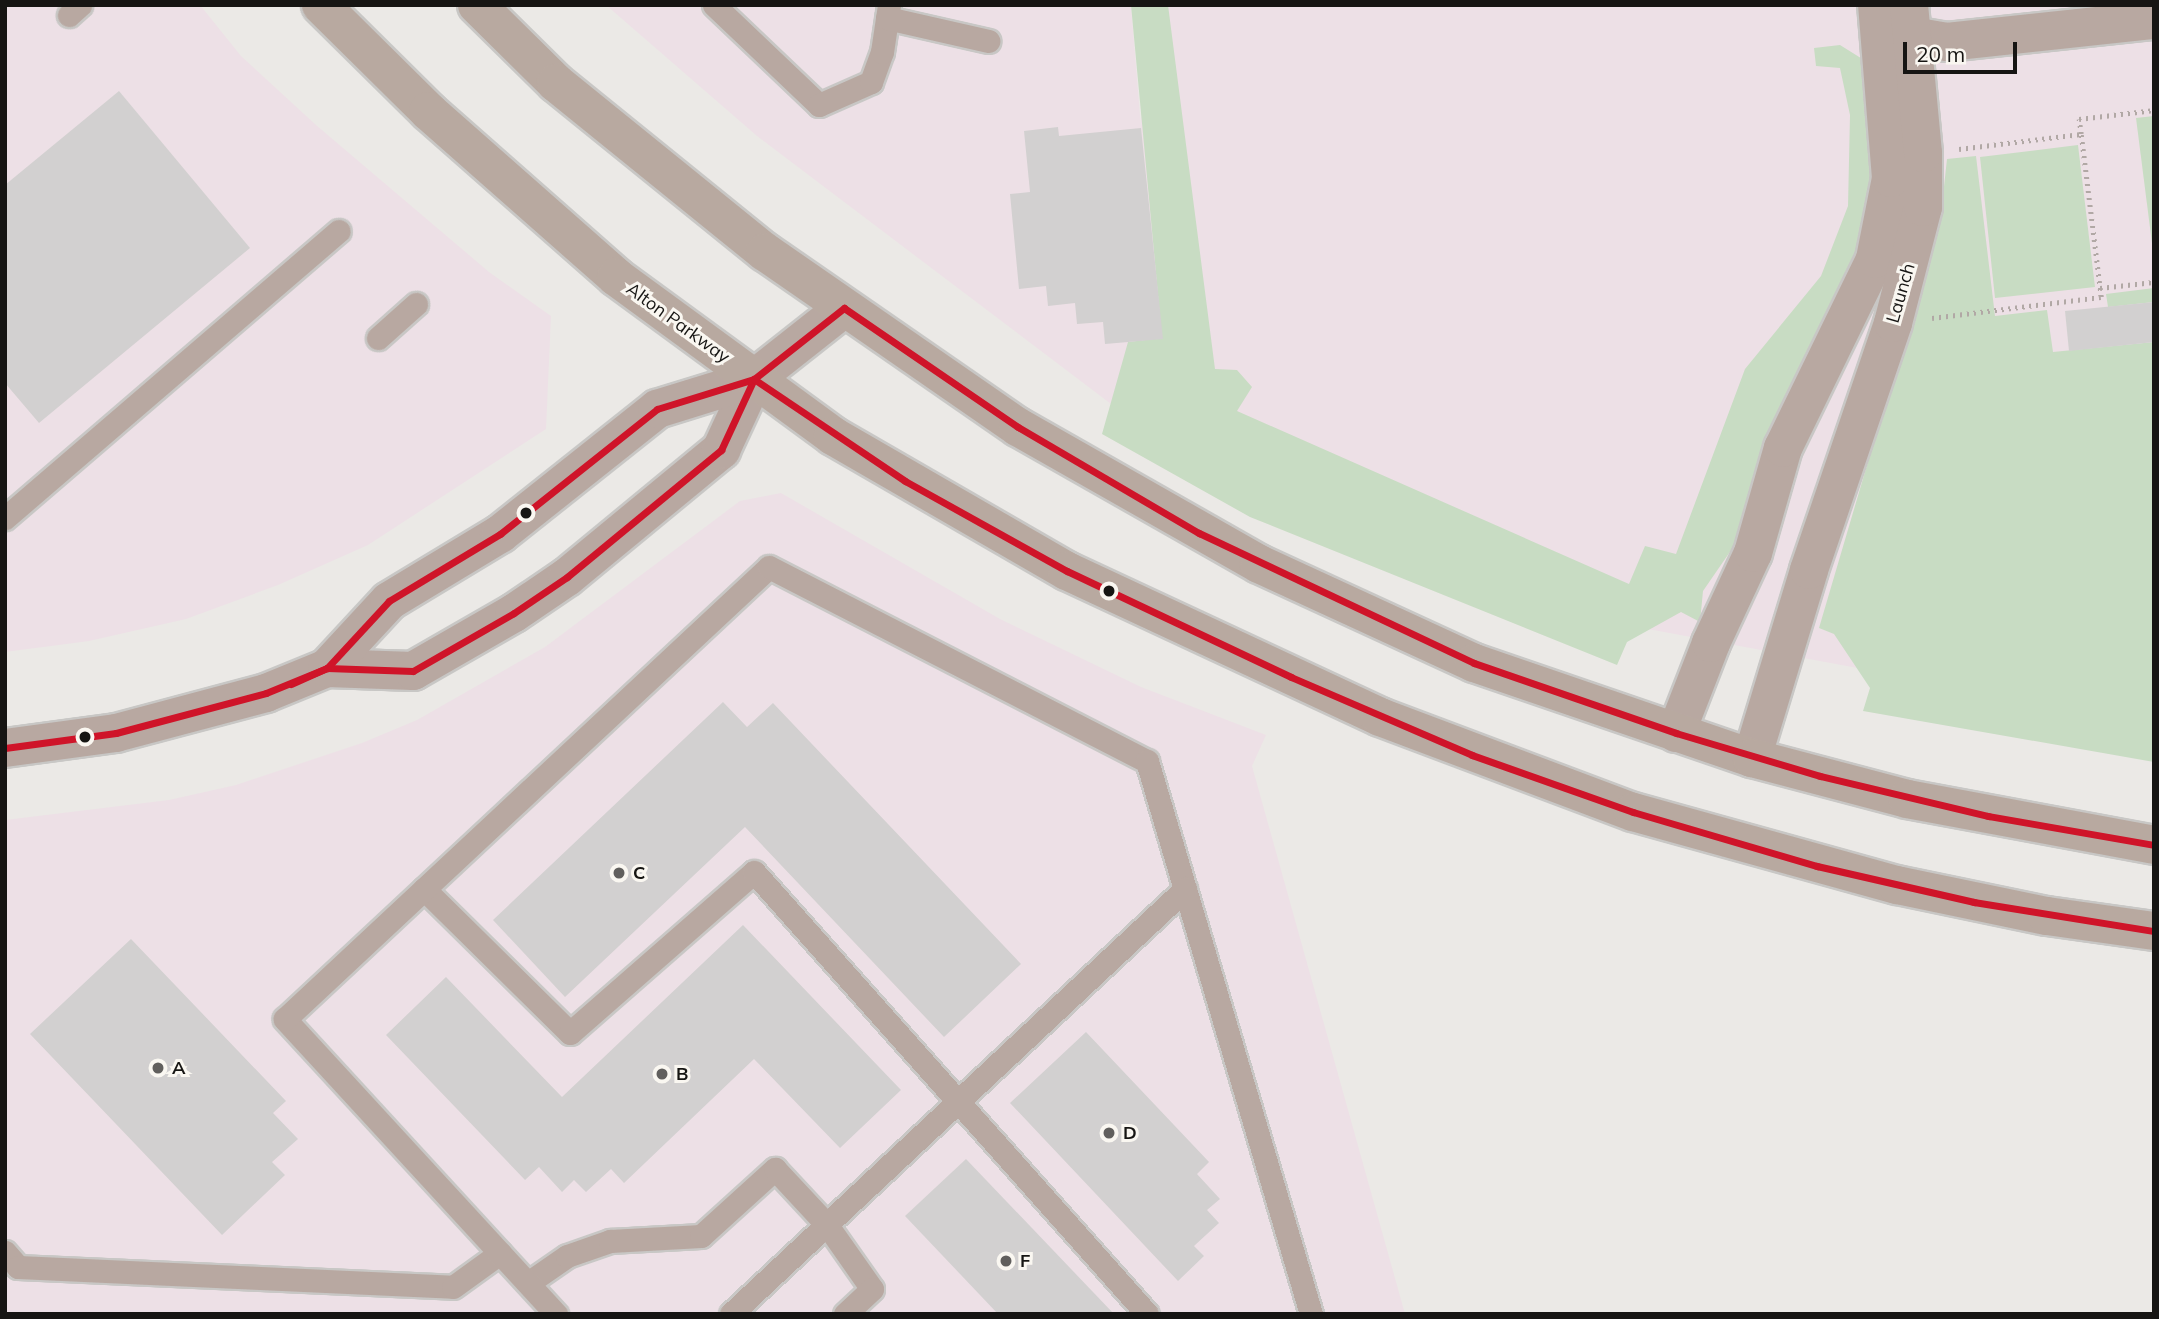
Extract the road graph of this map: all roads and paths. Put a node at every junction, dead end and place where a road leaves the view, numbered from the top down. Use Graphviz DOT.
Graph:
graph roads {
  1 [pos="321,5"];
  2 [pos="477,5"];
  3 [pos="714,5"];
  4 [pos="888,11"];
  5 [pos="1894,19"];
  6 [pos="2154,20"];
  7 [pos="988,41"];
  8 [pos="2154,110"];
  9 [pos="2081,134"];
  10 [pos="1923,153"];
  11 [pos="340,231"];
  12 [pos="2154,282"];
  13 [pos="2100,288"];
  14 [pos="416,304"];
  15 [pos="844,308"];
  16 [pos="1893,323"];
  17 [pos="378,338"];
  18 [pos="754,379"];
  19 [pos="5,518"];
  20 [pos="1754,553"];
  21 [pos="1809,570"];
  22 [pos="327,668"];
  23 [pos="1676,733"];
  24 [pos="5,748"];
  25 [pos="1752,758"];
  26 [pos="2154,845"];
  27 [pos="425,889"];
  28 [pos="1185,889"];
  29 [pos="2154,931"];
  30 [pos="960,1103"];
  31 [pos="827,1225"];
  32 [pos="5,1252"];
  33 [pos="500,1253"];
  34 [pos="528,1283"];
  35 [pos="556,1314"];
  36 [pos="731,1314"];
  37 [pos="845,1314"];
  38 [pos="1147,1314"];
  39 [pos="1311,1314"];
  1 -- 18 [label="main road, Alton Parkway"];
  2 -- 15 [label="main road"];
  3 -- 4 [label="lane"];
  4 -- 7 [label="lane"];
  5 -- 6 [label="street"];
  5 -- 10 [label="street, Launch"];
  5 -- 20 [label="street, Launch"];
  8 -- 9 [label="path"];
  9 -- 10 [label="path"];
  9 -- 13 [label="path"];
  10 -- 16 [label="street, Launch"];
  11 -- 19 [label="lane"];
  12 -- 13 [label="path"];
  13 -- 16 [label="path"];
  14 -- 17 [label="lane"];
  15 -- 18 [label="street"];
  15 -- 23 [label="main road"];
  16 -- 21 [label="street, Launch"];
  18 -- 22 [label="street"];
  18 -- 22 [label="street"];
  18 -- 29 [label="main road, Alton Parkway"];
  20 -- 21 [label="street"];
  20 -- 23 [label="street, Launch"];
  21 -- 25 [label="street, Launch"];
  22 -- 24 [label="street"];
  23 -- 25 [label="main road"];
  25 -- 26 [label="main road"];
  27 -- 28 [label="lane"];
  27 -- 30 [label="lane"];
  27 -- 33 [label="lane"];
  28 -- 30 [label="lane"];
  28 -- 39 [label="lane"];
  30 -- 31 [label="lane"];
  30 -- 38 [label="lane"];
  31 -- 34 [label="lane"];
  31 -- 36 [label="lane"];
  31 -- 37 [label="lane"];
  32 -- 33 [label="lane"];
  33 -- 34 [label="lane"];
  34 -- 35 [label="lane"];
}
